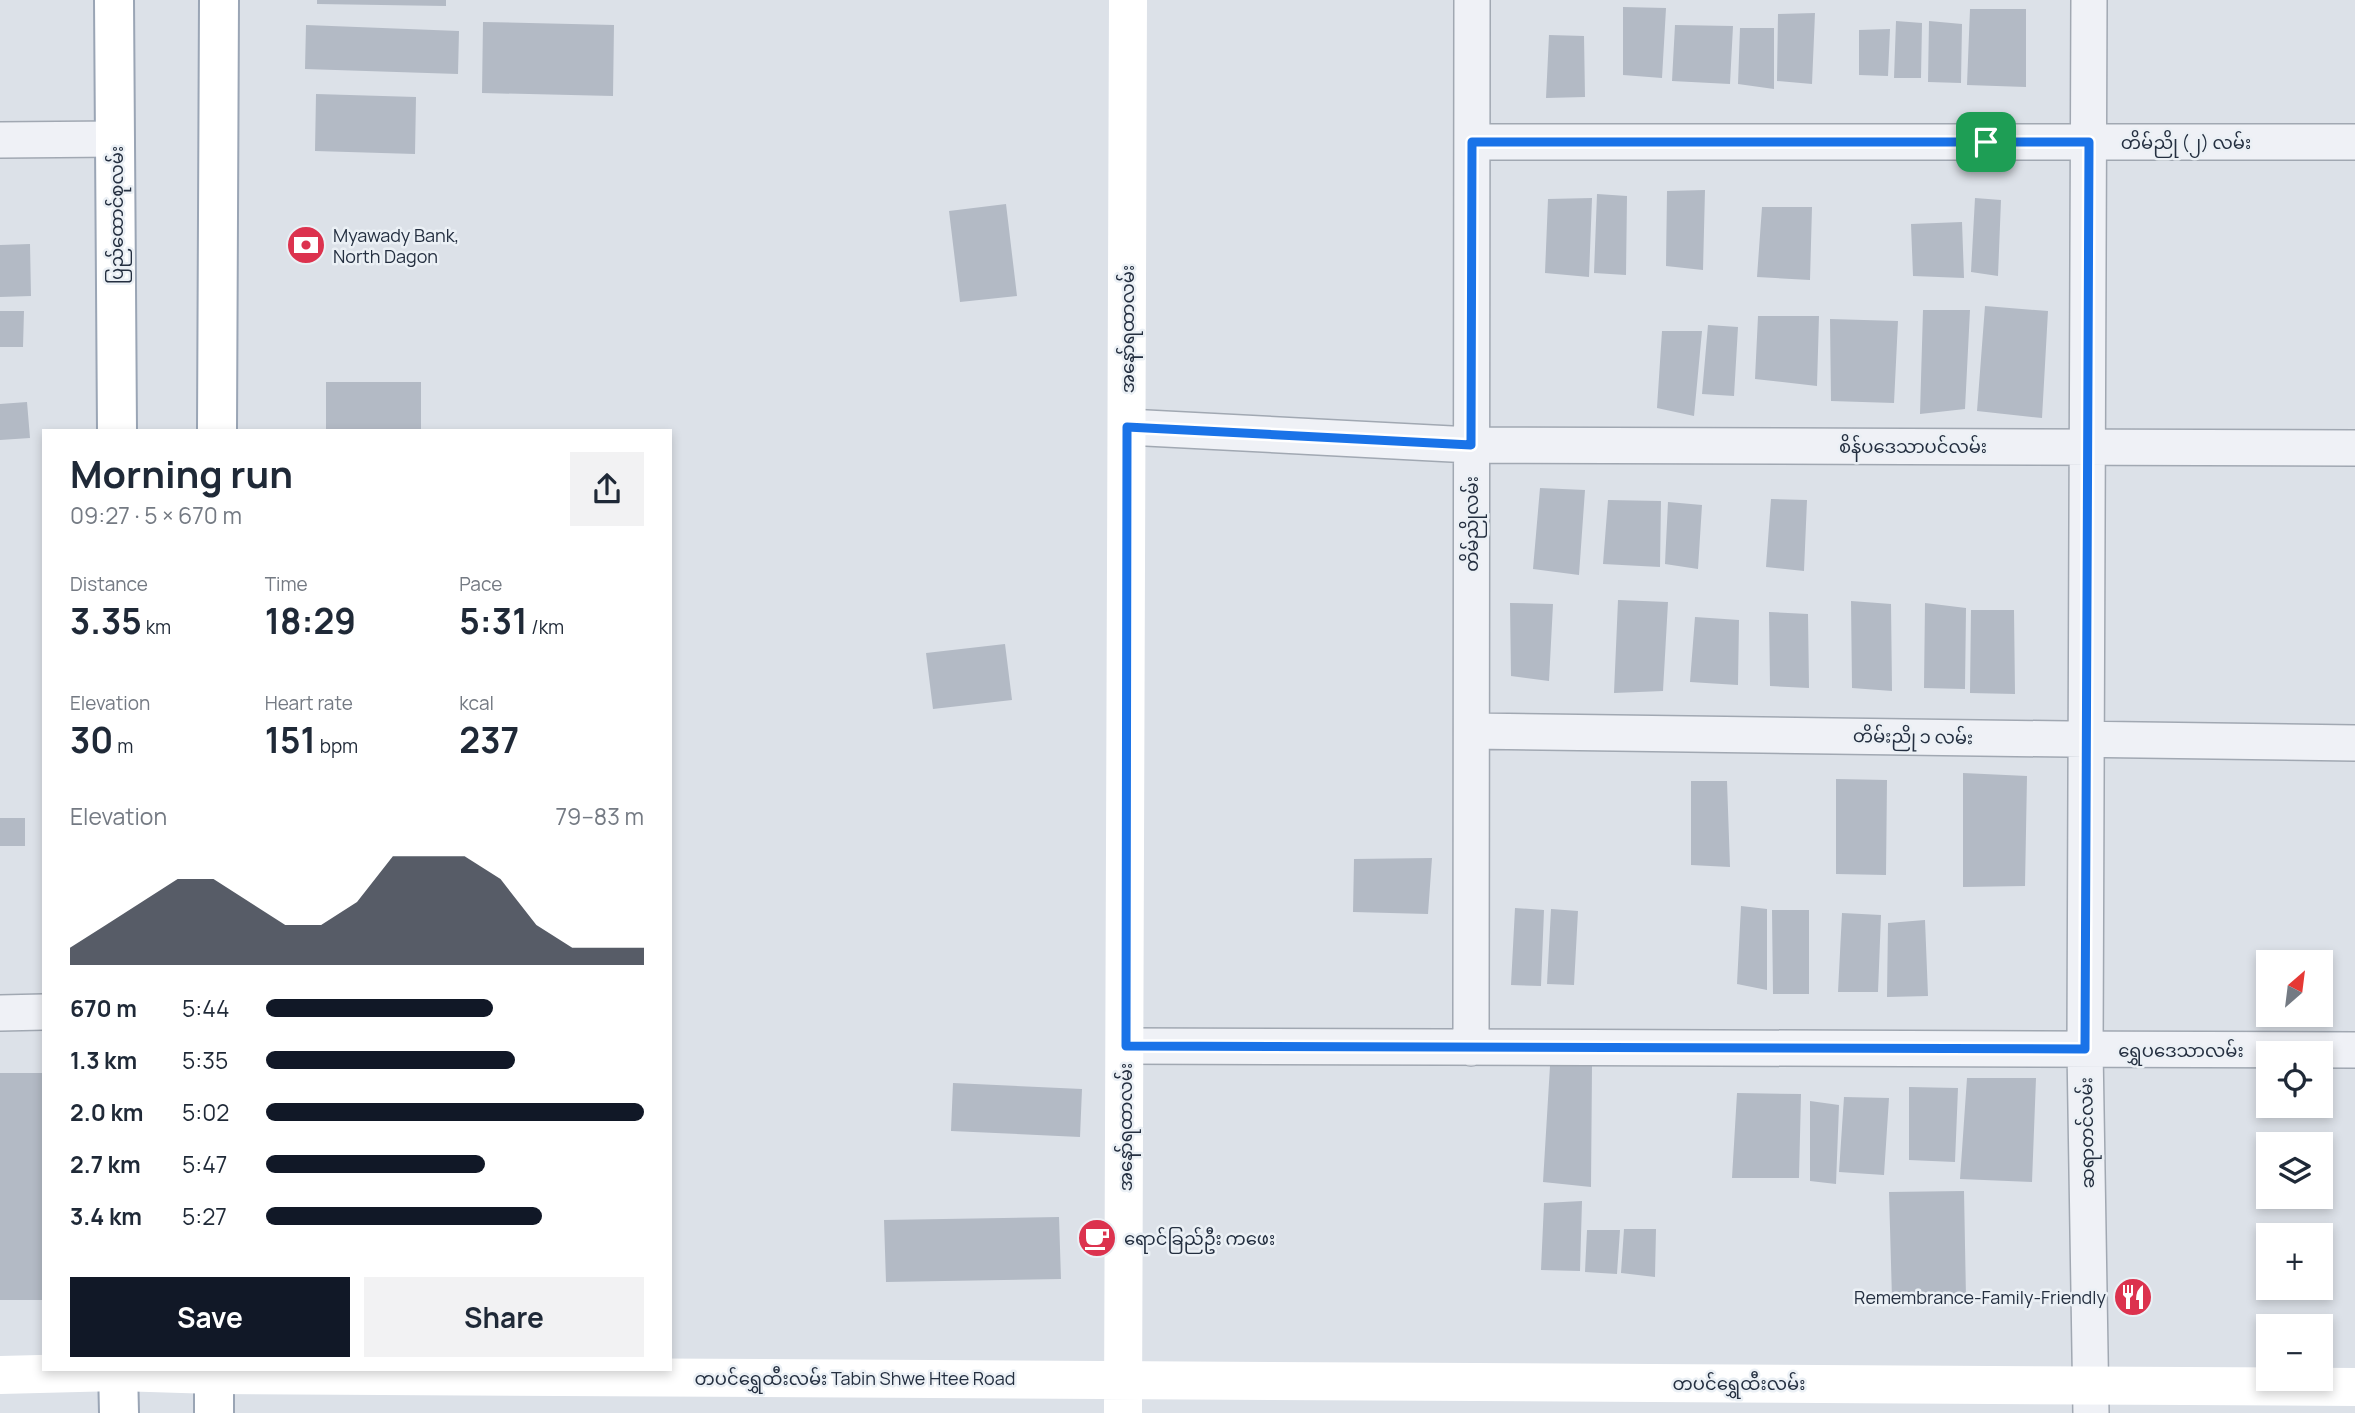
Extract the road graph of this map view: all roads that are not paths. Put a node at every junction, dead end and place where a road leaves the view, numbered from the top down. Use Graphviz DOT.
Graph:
graph roads {
  1 [pos="114,0"];
  2 [pos="219,0"];
  3 [pos="1128,0"];
  4 [pos="1472,0"];
  5 [pos="2089,0"];
  6 [pos="116,139"];
  7 [pos="0,140"];
  8 [pos="1472,142"];
  9 [pos="2089,142"];
  10 [pos="2355,142"];
  11 [pos="1127,427"];
  12 [pos="117,429"];
  13 [pos="217,429"];
  14 [pos="1471,445"];
  15 [pos="2087,447"];
  16 [pos="2355,447"];
  17 [pos="1472,731"];
  18 [pos="2086,737"];
  19 [pos="2355,743"];
  20 [pos="42,1012"];
  21 [pos="0,1013"];
  22 [pos="1126,1046"];
  23 [pos="1471,1048"];
  24 [pos="2085,1049"];
  25 [pos="2355,1050"];
  26 [pos="94,1371"];
  27 [pos="118,1371"];
  28 [pos="166,1371"];
  29 [pos="214,1372"];
  30 [pos="0,1375"];
  31 [pos="2355,1387"];
  32 [pos="1123,1396"];
  33 [pos="2091,1399"];
  34 [pos="118,1413"];
  35 [pos="214,1413"];
  1 -- 6 [label="street, ပြည်ထောင်စုလမ်း"];
  2 -- 13 [label="street"];
  3 -- 11 [label="street, အနော်ရထာလမ်း"];
  4 -- 8 [label="street, တိမ်ညိုလမ်း"];
  5 -- 9 [label="street, ဆရာတင်လမ်း"];
  6 -- 7 [label="street"];
  6 -- 12 [label="street, ပြည်ထောင်စုလမ်း"];
  8 -- 9 [label="street, တိမ်ညို (၂) လမ်း"];
  8 -- 14 [label="street, တိမ်ညိုလမ်း"];
  9 -- 10 [label="street, တိမ်ညို (၂) လမ်း"];
  9 -- 15 [label="street, ဆရာတင်လမ်း"];
  11 -- 14 [label="street, စိန်ပဒေသာပင်လမ်း"];
  11 -- 22 [label="street, အနော်ရထာလမ်း"];
  14 -- 15 [label="street, စိန်ပဒေသာပင်လမ်း"];
  14 -- 17 [label="street, တိမ်ညိုလမ်း"];
  15 -- 16 [label="street, စိန်ပဒေသာပင်လမ်း"];
  15 -- 18 [label="street, ဆရာတင်လမ်း"];
  17 -- 18 [label="street, တိမ်းညို ၁ လမ်း"];
  17 -- 23 [label="street, တိမ်ညိုလမ်း"];
  18 -- 19 [label="street, တိမ်းညို ၁ လမ်း"];
  18 -- 24 [label="street, ဆရာတင်လမ်း"];
  20 -- 21 [label="street"];
  22 -- 23 [label="street, ရွှေပဒေသာလမ်း"];
  22 -- 32 [label="street, အနော်ရထာလမ်း"];
  23 -- 24 [label="street, ရွှေပဒေသာလမ်း"];
  24 -- 25 [label="street, ရွှေပဒေသာလမ်း"];
  24 -- 33 [label="street, ဆရာတင်လမ်း"];
  26 -- 30 [label="street, တပင်ရွှေထီးလမ်း Tabin Shwe Htee Road"];
  27 -- 34 [label="street"];
  28 -- 29 [label="street, တပင်ရွှေထီးလမ်း Tabin Shwe Htee Road"];
  29 -- 32 [label="street, တပင်ရွှေထီးလမ်း Tabin Shwe Htee Road"];
  29 -- 35 [label="street"];
  31 -- 33 [label="street, တပင်ရွှေထီးလမ်း"];
  32 -- 33 [label="street, တပင်ရွှေထီးလမ်း"];
}
